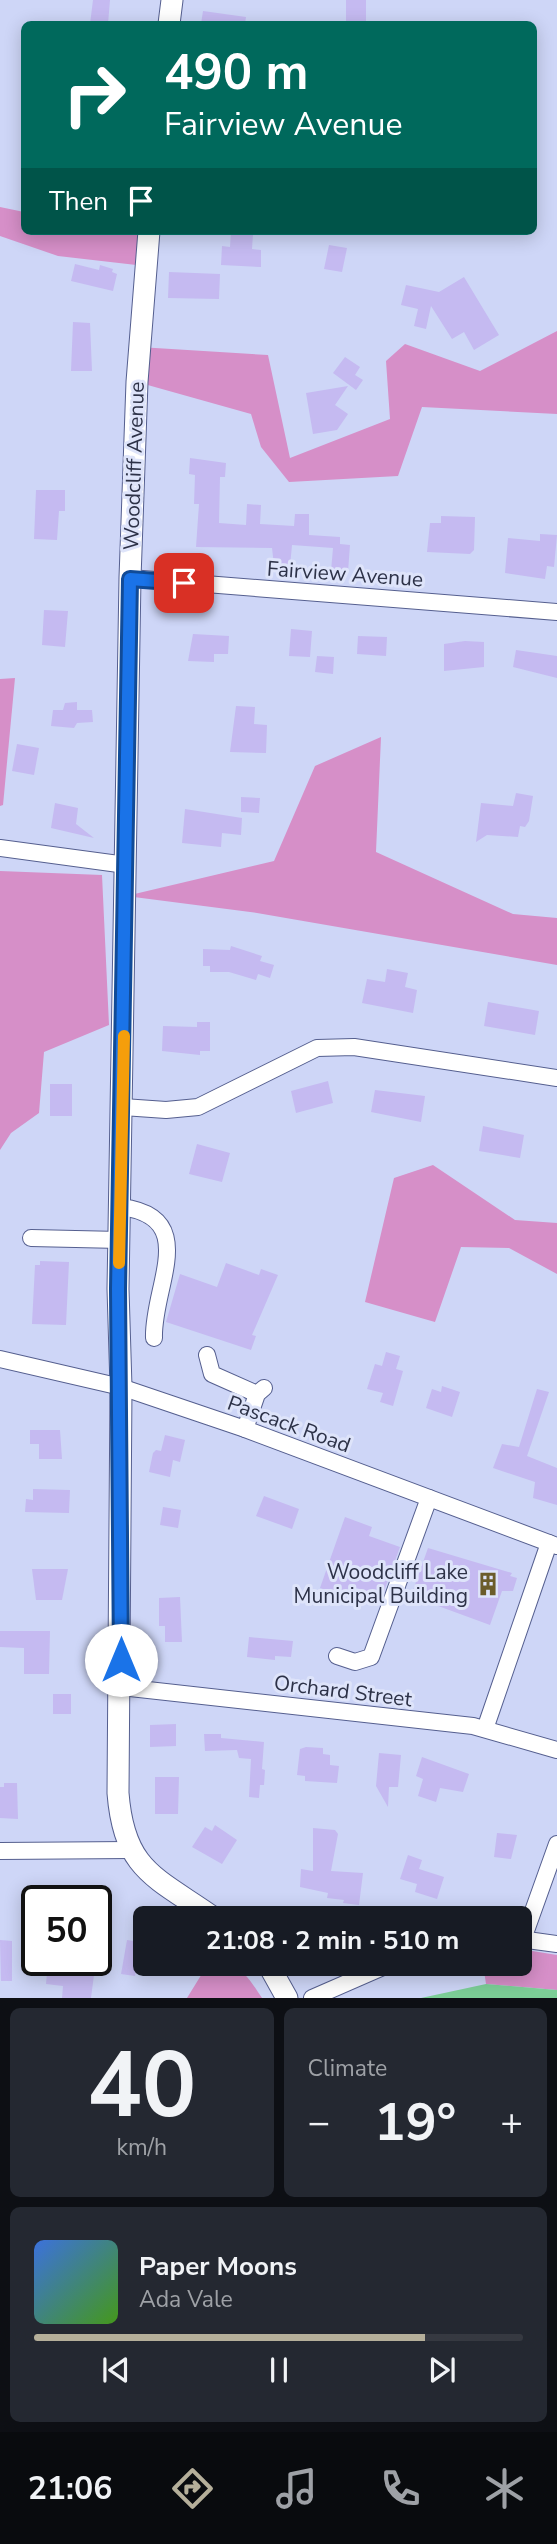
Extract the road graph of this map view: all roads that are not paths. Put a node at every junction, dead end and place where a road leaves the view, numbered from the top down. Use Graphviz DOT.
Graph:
graph roads {
  1 [pos="172,0"];
  2 [pos="169,21"];
  3 [pos="149,235"];
  4 [pos="130,579"];
  5 [pos="557,612"];
  6 [pos="0,848"];
  7 [pos="126,865"];
  8 [pos="557,1078"];
  9 [pos="122,1107"];
  10 [pos="121,1207"];
  11 [pos="31,1238"];
  12 [pos="120,1240"];
  13 [pos="154,1338"];
  14 [pos="207,1355"];
  15 [pos="0,1359"];
  16 [pos="121,1387"];
  17 [pos="245,1429"];
  18 [pos="429,1498"];
  19 [pos="553,1545"];
  20 [pos="337,1656"];
  21 [pos="121,1687"];
  22 [pos="485,1729"];
  23 [pos="557,1750"];
  24 [pos="557,1844"];
  25 [pos="130,1850"];
  26 [pos="0,1851"];
  27 [pos="197,1906"];
  28 [pos="532,1912"];
  29 [pos="532,1940"];
  30 [pos="557,1944"];
  31 [pos="275,1976"];
  32 [pos="362,1976"];
  33 [pos="287,1998"];
  34 [pos="312,1998"];
  1 -- 2 [label="main road"];
  3 -- 4 [label="main road, Woodcliff Avenue"];
  4 -- 5 [label="street, Fairview Avenue"];
  4 -- 7 [label="main road, Woodcliff Avenue"];
  6 -- 7 [label="street"];
  7 -- 9 [label="main road, Woodcliff Avenue"];
  8 -- 9 [label="street"];
  9 -- 10 [label="main road, Woodcliff Avenue"];
  10 -- 12 [label="main road, Woodcliff Avenue"];
  10 -- 13 [label="street"];
  11 -- 12 [label="street"];
  12 -- 16 [label="main road, Woodcliff Avenue"];
  14 -- 17 [label="street"];
  15 -- 16 [label="street, Pascack Road"];
  16 -- 17 [label="street, Pascack Road"];
  16 -- 21 [label="main road, Woodcliff Avenue"];
  17 -- 18 [label="street, Pascack Road"];
  18 -- 19 [label="street, Pascack Road"];
  18 -- 20 [label="street"];
  19 -- 22 [label="street"];
  21 -- 22 [label="street, Orchard Street"];
  21 -- 25 [label="main road, Woodcliff Avenue"];
  22 -- 23 [label="street, Orchard Street"];
  24 -- 28 [label="street"];
  25 -- 26 [label="street"];
  25 -- 27 [label="main road, Woodcliff Avenue"];
  29 -- 30 [label="street"];
  31 -- 33 [label="main road"];
  32 -- 34 [label="street"];
}
